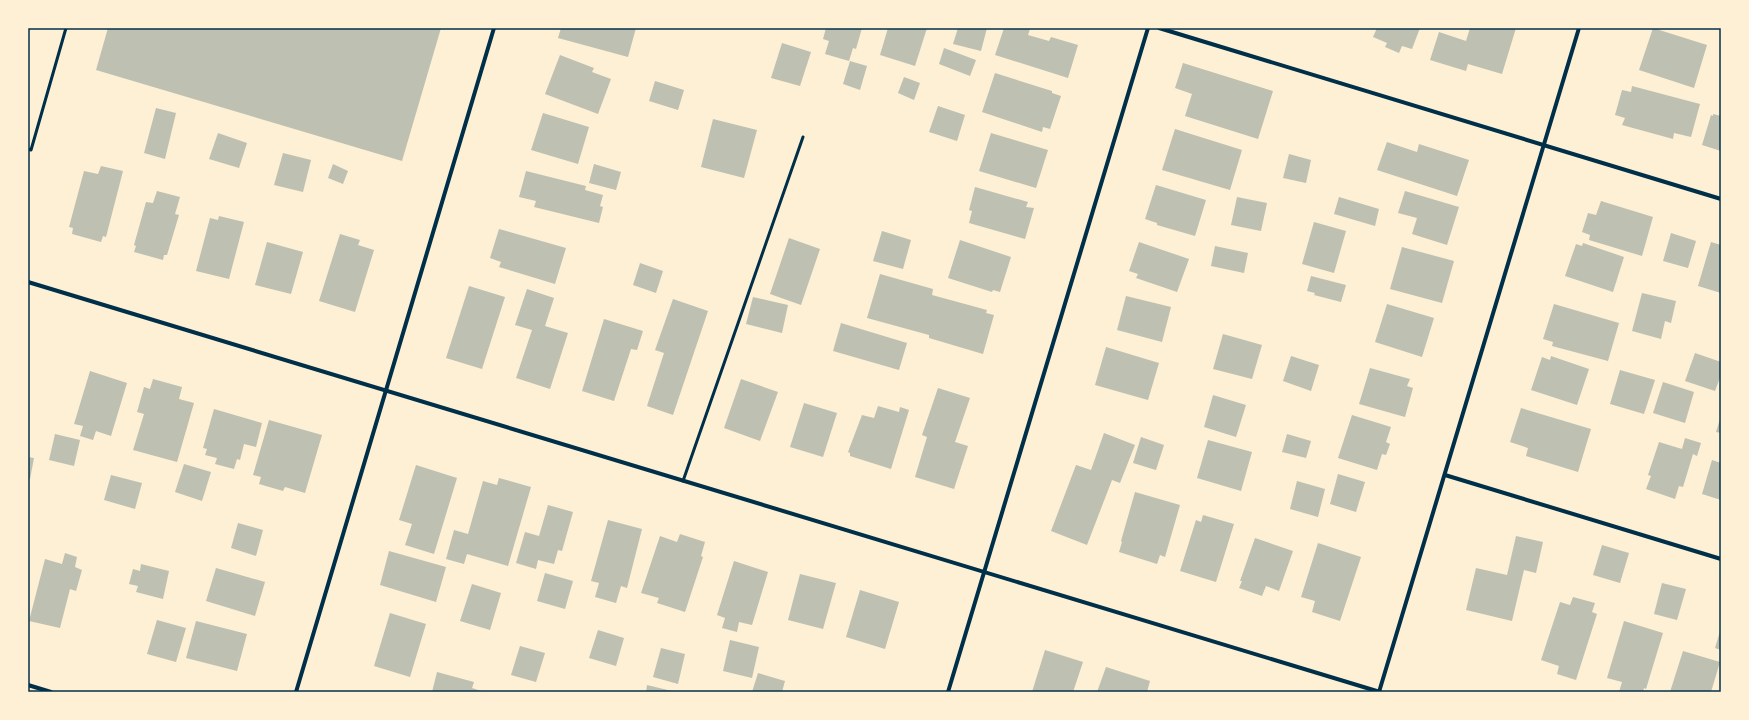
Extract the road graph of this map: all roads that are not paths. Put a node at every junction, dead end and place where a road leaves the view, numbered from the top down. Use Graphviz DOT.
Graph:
graph roads {
  1 [pos="66,28"];
  2 [pos="494,28"];
  3 [pos="1148,28"];
  4 [pos="1159,28"];
  5 [pos="1579,28"];
  6 [pos="803,137"];
  7 [pos="1544,145"];
  8 [pos="28,149"];
  9 [pos="1721,199"];
  10 [pos="28,282"];
  11 [pos="385,390"];
  12 [pos="1445,475"];
  13 [pos="683,481"];
  14 [pos="1721,559"];
  15 [pos="984,572"];
  16 [pos="28,685"];
  17 [pos="51,692"];
  18 [pos="296,692"];
  19 [pos="948,692"];
  20 [pos="1379,692"];
  1 -- 8 [label="lane"];
  2 -- 11 [label="street"];
  3 -- 15 [label="street"];
  4 -- 7 [label="street"];
  5 -- 7 [label="street"];
  6 -- 13 [label="lane"];
  7 -- 9 [label="street"];
  7 -- 12 [label="street"];
  10 -- 11 [label="street"];
  11 -- 13 [label="street"];
  11 -- 18 [label="street"];
  12 -- 14 [label="street"];
  12 -- 20 [label="street"];
  13 -- 15 [label="street"];
  15 -- 19 [label="street"];
  15 -- 20 [label="street"];
  16 -- 17 [label="street"];
}
